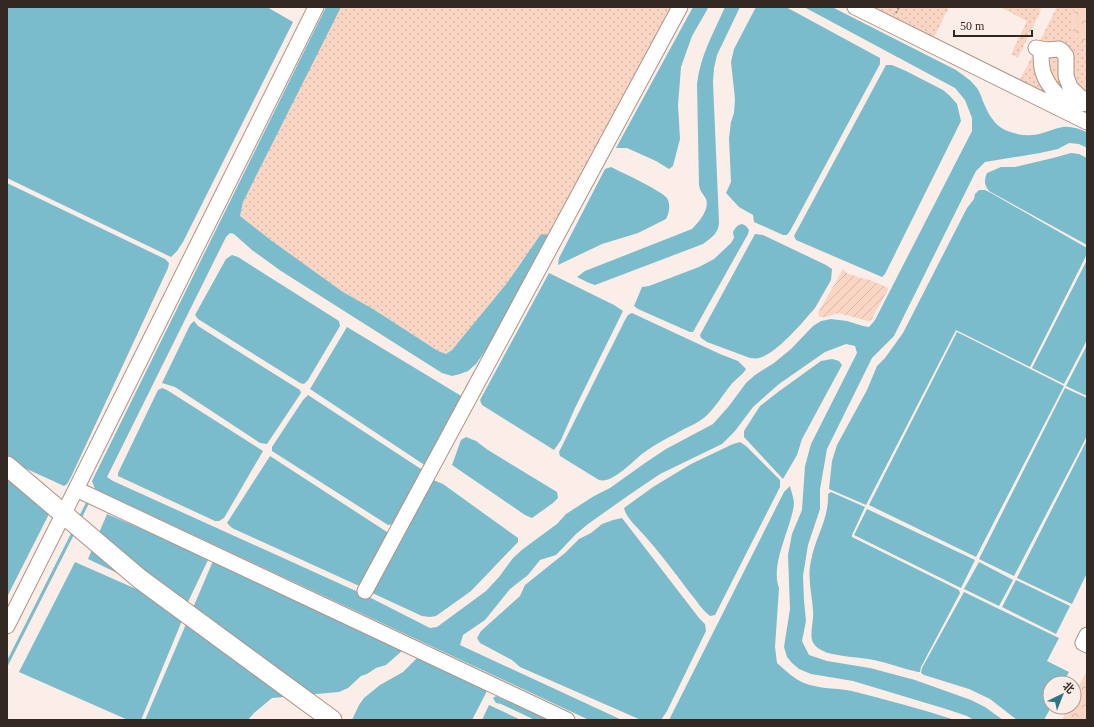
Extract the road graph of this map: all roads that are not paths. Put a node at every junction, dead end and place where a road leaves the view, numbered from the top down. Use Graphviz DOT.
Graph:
graph roads {
  1 [pos="316,7"];
  2 [pos="680,7"];
  3 [pos="855,7"];
  4 [pos="1087,102"];
  5 [pos="1061,106"];
  6 [pos="1087,122"];
  7 [pos="7,466"];
  8 [pos="76,489"];
  9 [pos="72,522"];
  10 [pos="365,591"];
  11 [pos="7,626"];
  12 [pos="1087,635"];
  13 [pos="1087,645"];
  14 [pos="332,720"];
  15 [pos="567,720"];
  1 -- 8 [label="street"];
  2 -- 10 [label="street"];
  3 -- 5 [label="street"];
  4 -- 5 [label="street"];
  4 -- 5 [label="street"];
  5 -- 6 [label="street"];
  7 -- 9 [label="main road"];
  8 -- 9 [label="street"];
  8 -- 15 [label="street"];
  9 -- 11 [label="street"];
  9 -- 14 [label="main road"];
  12 -- 13 [label="street"];
}
